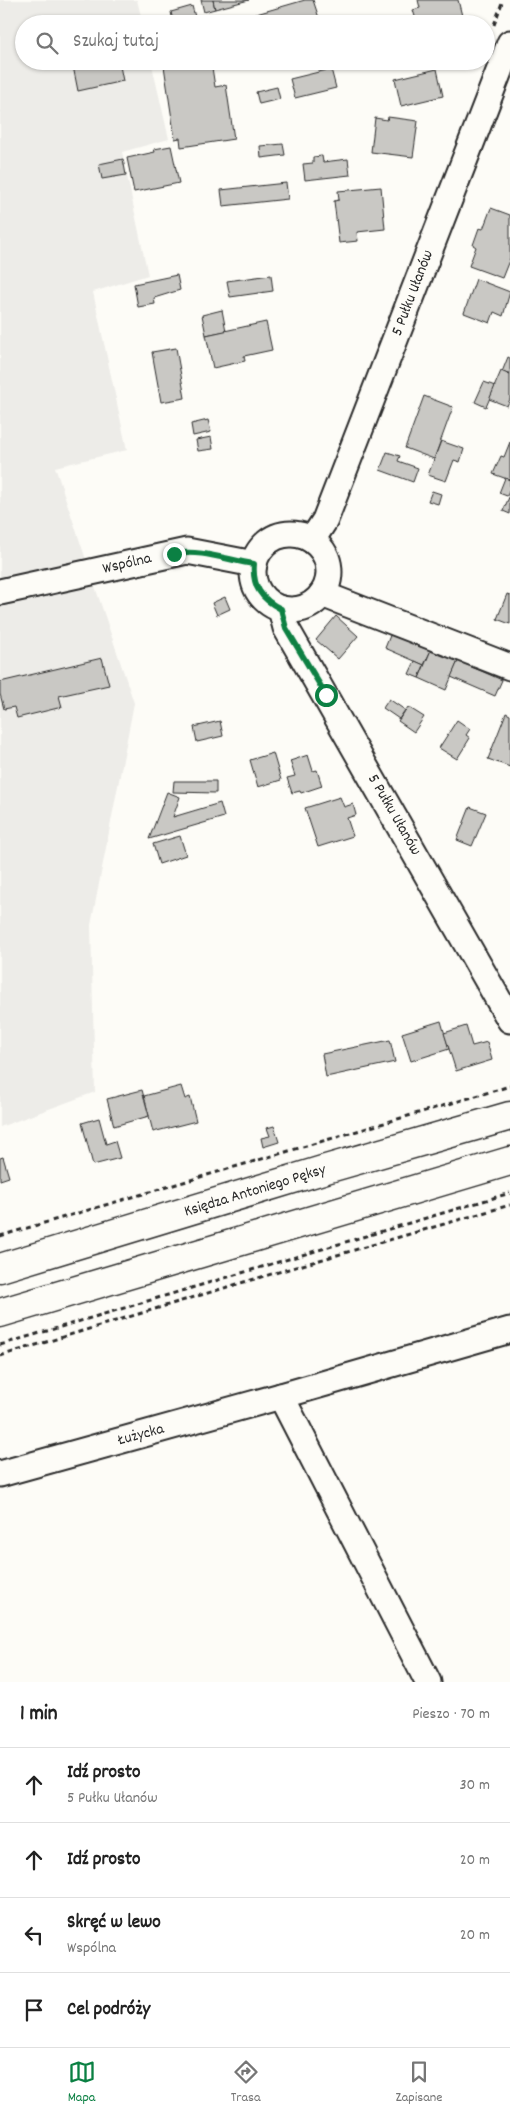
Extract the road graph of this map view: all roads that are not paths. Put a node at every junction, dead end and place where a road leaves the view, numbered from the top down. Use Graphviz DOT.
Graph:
graph roads {
  1 [pos="510,44"];
  2 [pos="312,540"];
  3 [pos="254,564"];
  4 [pos="0,592"];
  5 [pos="322,594"];
  6 [pos="281,609"];
  7 [pos="510,667"];
  8 [pos="510,1020"];
  9 [pos="510,1116"];
  10 [pos="510,1162"];
  11 [pos="0,1268"];
  12 [pos="0,1313"];
  13 [pos="510,1330"];
  14 [pos="281,1396"];
  15 [pos="0,1474"];
  16 [pos="428,1682"];
  1 -- 2 [label="street, 5 Pułku Ułanów"];
  2 -- 3 [label="street"];
  2 -- 5 [label="street"];
  3 -- 4 [label="street, Wspólna"];
  3 -- 6 [label="street"];
  5 -- 6 [label="street"];
  5 -- 7 [label="street"];
  6 -- 8 [label="street, 5 Pułku Ułanów"];
  9 -- 11 [label="main road, Księdza Antoniego Pęksy"];
  10 -- 12 [label="main road"];
  13 -- 14 [label="street, Łużycka"];
  14 -- 15 [label="street, Łużycka"];
  14 -- 16 [label="street"];
}
